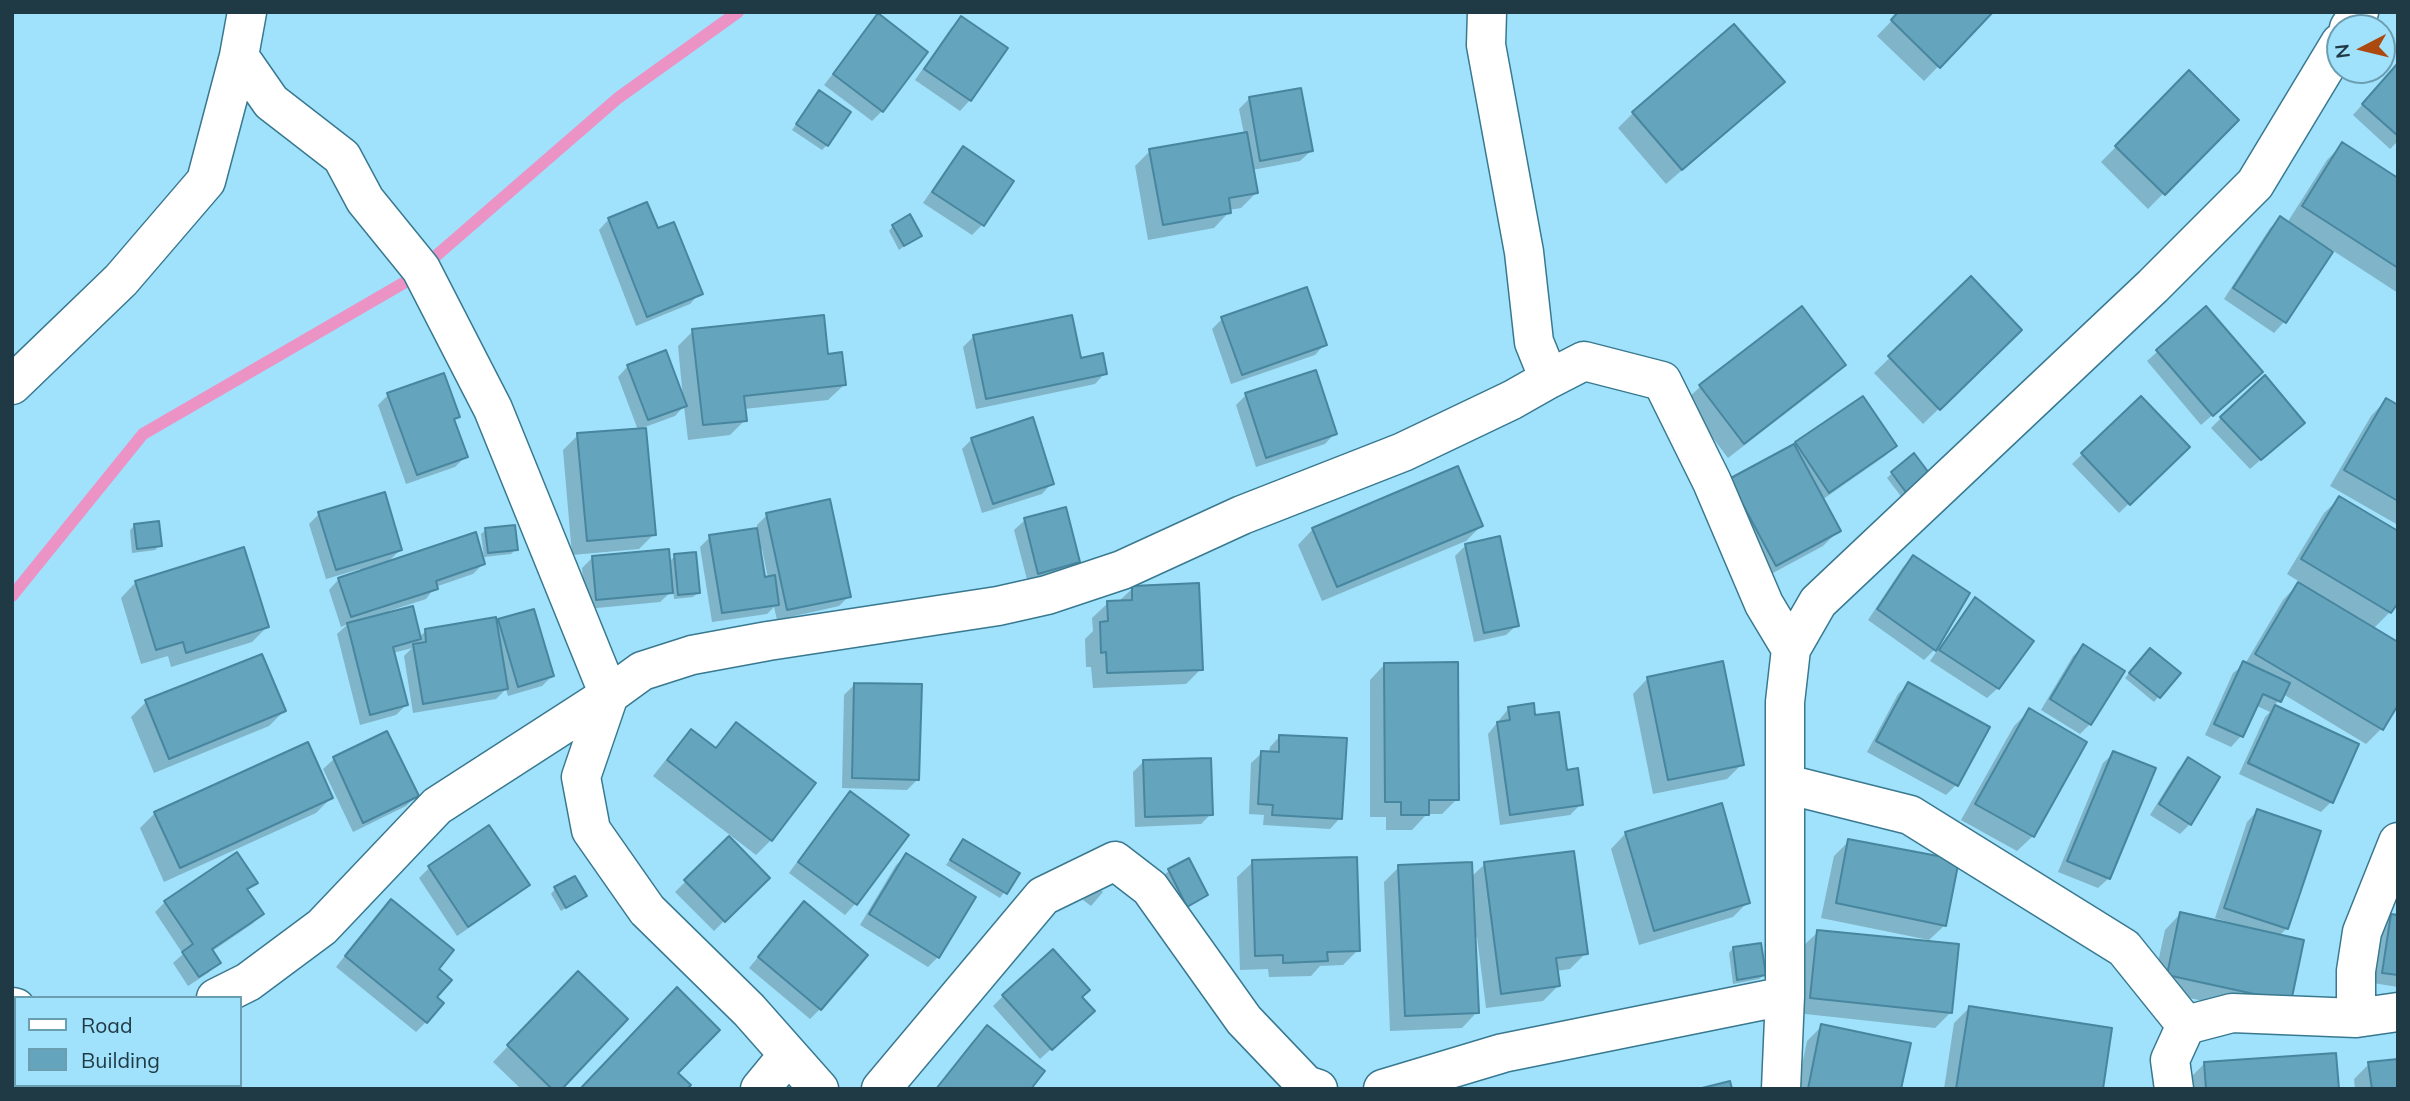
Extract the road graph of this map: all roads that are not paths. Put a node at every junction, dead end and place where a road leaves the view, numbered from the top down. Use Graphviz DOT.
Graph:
graph roads {
  1 [pos="247,12"];
  2 [pos="1487,12"];
  3 [pos="239,56"];
  4 [pos="2326,66"];
  5 [pos="1549,379"];
  6 [pos="12,385"];
  7 [pos="1791,649"];
  8 [pos="609,695"];
  9 [pos="1786,784"];
  10 [pos="2398,842"];
  11 [pos="220,996"];
  12 [pos="1784,996"];
  13 [pos="2398,1012"];
  14 [pos="2356,1018"];
  15 [pos="2186,1025"];
  16 [pos="788,1055"];
  17 [pos="760,1089"];
  18 [pos="819,1089"];
  19 [pos="881,1089"];
  20 [pos="1318,1089"];
  21 [pos="1383,1089"];
  22 [pos="1781,1089"];
  23 [pos="2174,1089"];
  1 -- 3 [label="street"];
  2 -- 5 [label="street"];
  3 -- 6 [label="street"];
  3 -- 8 [label="street"];
  4 -- 7 [label="street"];
  5 -- 7 [label="street"];
  5 -- 8 [label="street"];
  7 -- 9 [label="street"];
  8 -- 11 [label="street"];
  8 -- 16 [label="street"];
  9 -- 12 [label="street"];
  9 -- 15 [label="street"];
  10 -- 14 [label="street"];
  12 -- 21 [label="street"];
  12 -- 22 [label="street"];
  13 -- 14 [label="street"];
  14 -- 15 [label="street"];
  15 -- 23 [label="street"];
  16 -- 17 [label="street"];
  16 -- 18 [label="street"];
  19 -- 20 [label="street"];
}
